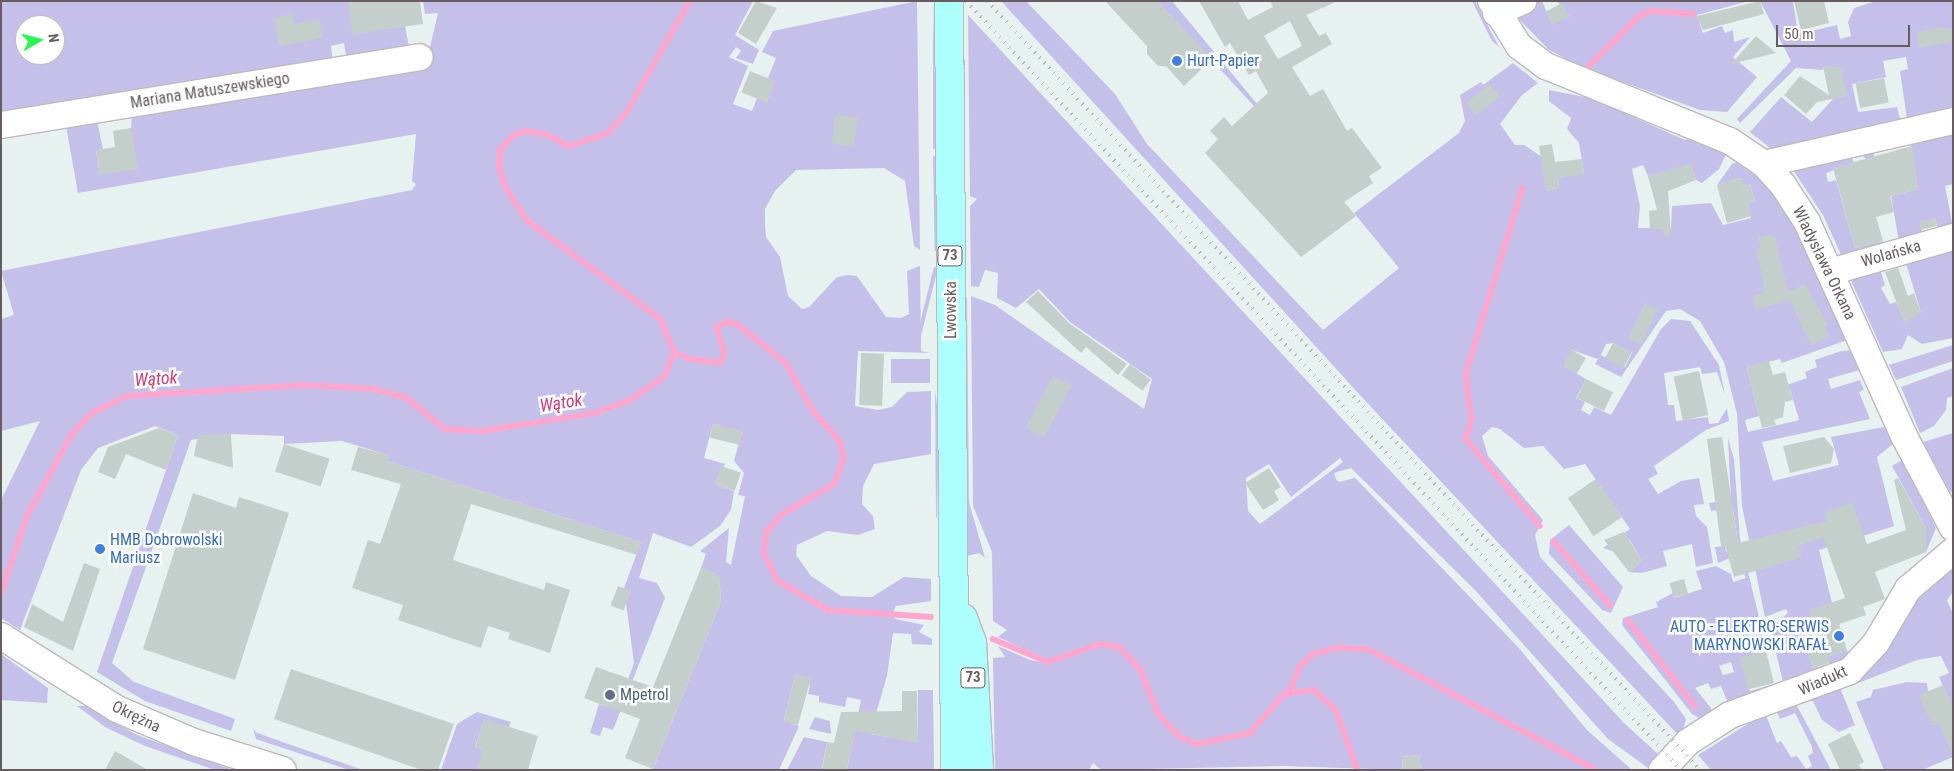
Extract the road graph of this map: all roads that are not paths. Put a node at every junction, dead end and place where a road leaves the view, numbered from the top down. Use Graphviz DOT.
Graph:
graph roads {
  1 [pos="949,1"];
  2 [pos="1523,1"];
  3 [pos="1493,7"];
  4 [pos="420,57"];
  5 [pos="1953,121"];
  6 [pos="1,126"];
  7 [pos="1764,164"];
  8 [pos="1953,237"];
  9 [pos="1830,272"];
  10 [pos="1950,518"];
  11 [pos="1953,552"];
  12 [pos="954,589"];
  13 [pos="10,642"];
  14 [pos="283,770"];
  15 [pos="955,770"];
  16 [pos="979,770"];
  17 [pos="1662,770"];
  1 -- 12 [label="main road, Lwowska / 73"];
  2 -- 3 [label="street"];
  3 -- 7 [label="street, Władysława Orkana"];
  4 -- 6 [label="street, Mariana Matuszewskiego"];
  5 -- 7 [label="street"];
  7 -- 9 [label="street, Władysława Orkana"];
  8 -- 9 [label="street, Wolańska"];
  9 -- 10 [label="street, Władysława Orkana"];
  11 -- 17 [label="street, Wiadukt"];
  12 -- 15 [label="main road, Lwowska / 73"];
  12 -- 16 [label="main road, Lwowska / 73"];
  13 -- 14 [label="street, Okrężna"];
}
